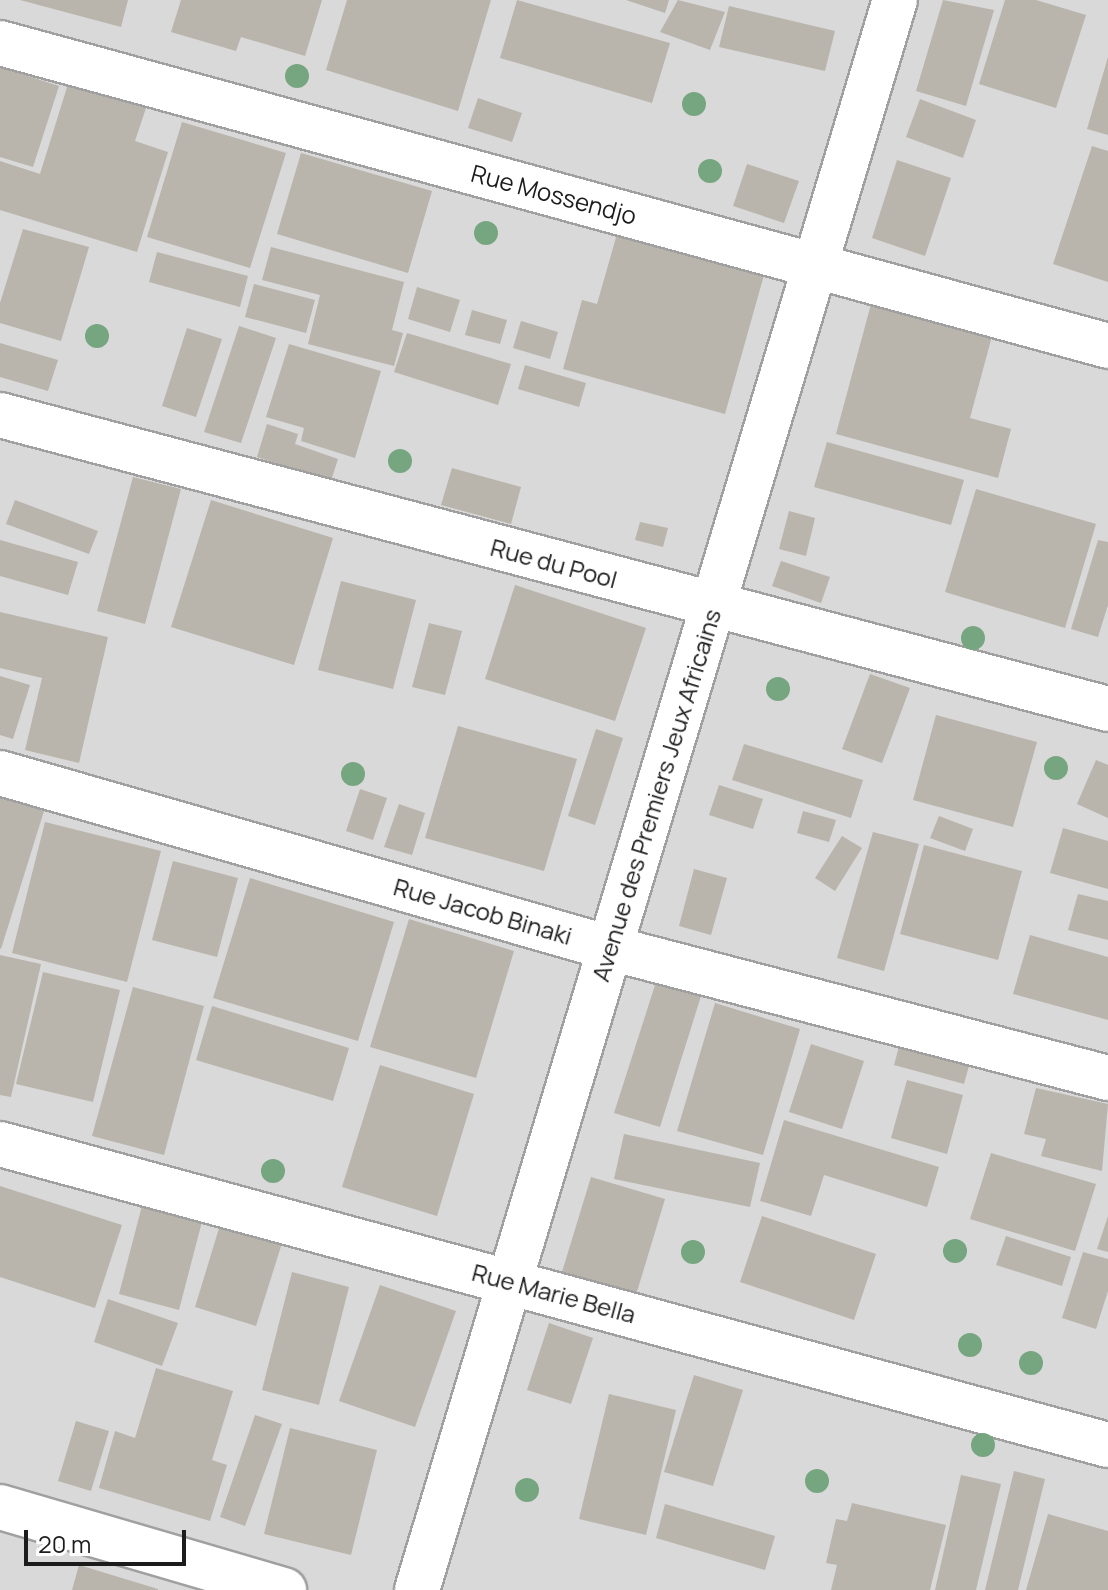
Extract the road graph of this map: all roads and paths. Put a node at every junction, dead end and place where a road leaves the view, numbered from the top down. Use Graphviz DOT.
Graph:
graph roads {
  1 [pos="895,0"];
  2 [pos="0,43"];
  3 [pos="813,265"];
  4 [pos="1108,346"];
  5 [pos="0,415"];
  6 [pos="714,604"];
  7 [pos="1108,709"];
  8 [pos="0,773"];
  9 [pos="610,948"];
  10 [pos="1108,1078"];
  11 [pos="0,1144"];
  12 [pos="509,1280"];
  13 [pos="1108,1445"];
  14 [pos="0,1507"];
  15 [pos="284,1590"];
  16 [pos="417,1590"];
  1 -- 3 [label="street, Avenue des Premiers Jeux Africains"];
  2 -- 3 [label="street, Rue Mossendjo"];
  3 -- 4 [label="street, Rue Mossendjo"];
  3 -- 6 [label="street, Avenue des Premiers Jeux Africains"];
  5 -- 6 [label="street, Rue du Pool"];
  6 -- 7 [label="street, Rue du Pool"];
  6 -- 9 [label="street, Avenue des Premiers Jeux Africains"];
  8 -- 9 [label="street, Rue Jacob Binaki"];
  9 -- 10 [label="street, Rue Jacob Binaki"];
  9 -- 12 [label="street, Avenue des Premiers Jeux Africains"];
  11 -- 12 [label="street, Rue Marie Bella"];
  12 -- 13 [label="street, Rue Marie Bella"];
  12 -- 16 [label="street, Avenue des Premiers Jeux Africains"];
  14 -- 15 [label="street"];
}
